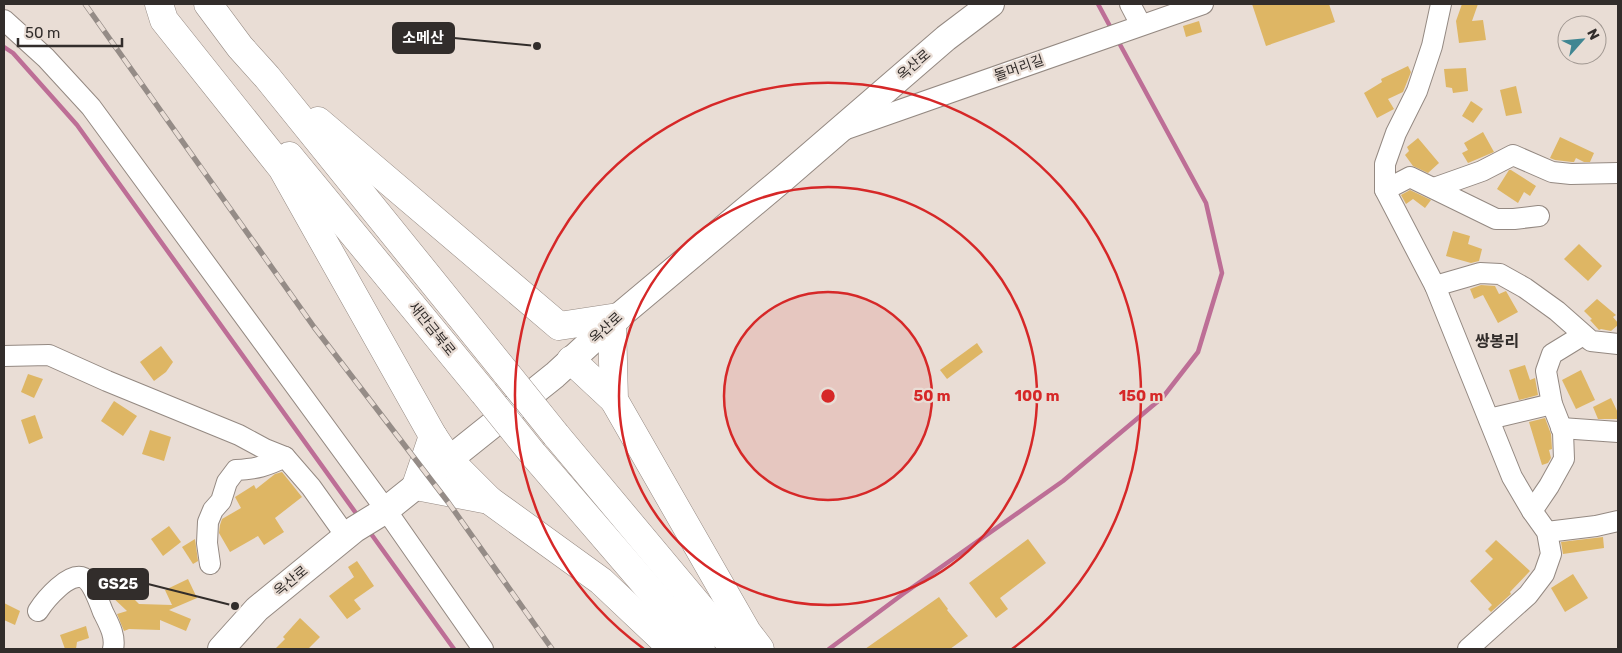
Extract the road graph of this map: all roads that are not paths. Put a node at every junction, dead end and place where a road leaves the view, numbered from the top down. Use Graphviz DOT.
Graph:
graph roads {
  1 [pos="158,4"];
  2 [pos="168,4"];
  3 [pos="208,4"];
  4 [pos="991,4"];
  5 [pos="1130,4"];
  6 [pos="1203,4"];
  7 [pos="1441,4"];
  8 [pos="4,20"];
  9 [pos="1141,25"];
  10 [pos="267,77"];
  11 [pos="835,133"];
  12 [pos="1618,173"];
  13 [pos="1434,188"];
  14 [pos="1385,190"];
  15 [pos="1538,216"];
  16 [pos="1436,286"];
  17 [pos="615,320"];
  18 [pos="560,326"];
  19 [pos="1583,335"];
  20 [pos="1618,344"];
  21 [pos="4,356"];
  22 [pos="563,367"];
  23 [pos="614,400"];
  24 [pos="1552,404"];
  25 [pos="1489,419"];
  26 [pos="1561,428"];
  27 [pos="1618,432"];
  28 [pos="432,436"];
  29 [pos="285,457"];
  30 [pos="449,460"];
  31 [pos="416,486"];
  32 [pos="489,500"];
  33 [pos="1532,510"];
  34 [pos="382,512"];
  35 [pos="1618,521"];
  36 [pos="1547,532"];
  37 [pos="351,533"];
  38 [pos="210,564"];
  39 [pos="38,611"];
  40 [pos="108,646"];
  41 [pos="221,649"];
  42 [pos="483,649"];
  43 [pos="673,649"];
  44 [pos="701,649"];
  45 [pos="735,649"];
  46 [pos="760,649"];
  47 [pos="1468,649"];
  1 -- 28 [label="highway"];
  2 -- 44 [label="highway, 새만금북로, bridge"];
  3 -- 10 [label="highway"];
  4 -- 11 [label="main road, 옥산로"];
  5 -- 9 [label="street"];
  6 -- 9 [label="street, 돌머리길"];
  7 -- 14 [label="street"];
  8 -- 34 [label="street"];
  9 -- 11 [label="street, 돌머리길"];
  10 -- 18 [label="highway"];
  10 -- 45 [label="highway, bridge"];
  11 -- 17 [label="main road, 옥산로"];
  12 -- 13 [label="street"];
  13 -- 14 [label="street"];
  13 -- 15 [label="street"];
  14 -- 16 [label="street"];
  16 -- 19 [label="street"];
  16 -- 25 [label="street"];
  17 -- 18 [label="highway"];
  17 -- 22 [label="main road, 옥산로"];
  17 -- 23 [label="highway"];
  18 -- 22 [label="highway"];
  19 -- 20 [label="street"];
  19 -- 24 [label="street"];
  21 -- 29 [label="street"];
  22 -- 23 [label="highway"];
  22 -- 30 [label="main road, 옥산로"];
  23 -- 46 [label="highway"];
  24 -- 25 [label="street"];
  24 -- 26 [label="street"];
  25 -- 33 [label="street"];
  26 -- 27 [label="street"];
  26 -- 33 [label="street"];
  28 -- 30 [label="highway"];
  28 -- 31 [label="highway"];
  29 -- 37 [label="street"];
  29 -- 38 [label="street"];
  30 -- 31 [label="main road, 옥산로"];
  30 -- 32 [label="highway"];
  31 -- 32 [label="highway"];
  31 -- 34 [label="main road, 옥산로"];
  32 -- 43 [label="highway"];
  33 -- 36 [label="street"];
  34 -- 37 [label="main road, 옥산로"];
  34 -- 42 [label="street"];
  35 -- 36 [label="street"];
  36 -- 47 [label="street"];
  37 -- 41 [label="main road, 옥산로"];
  39 -- 40 [label="street"];
}
